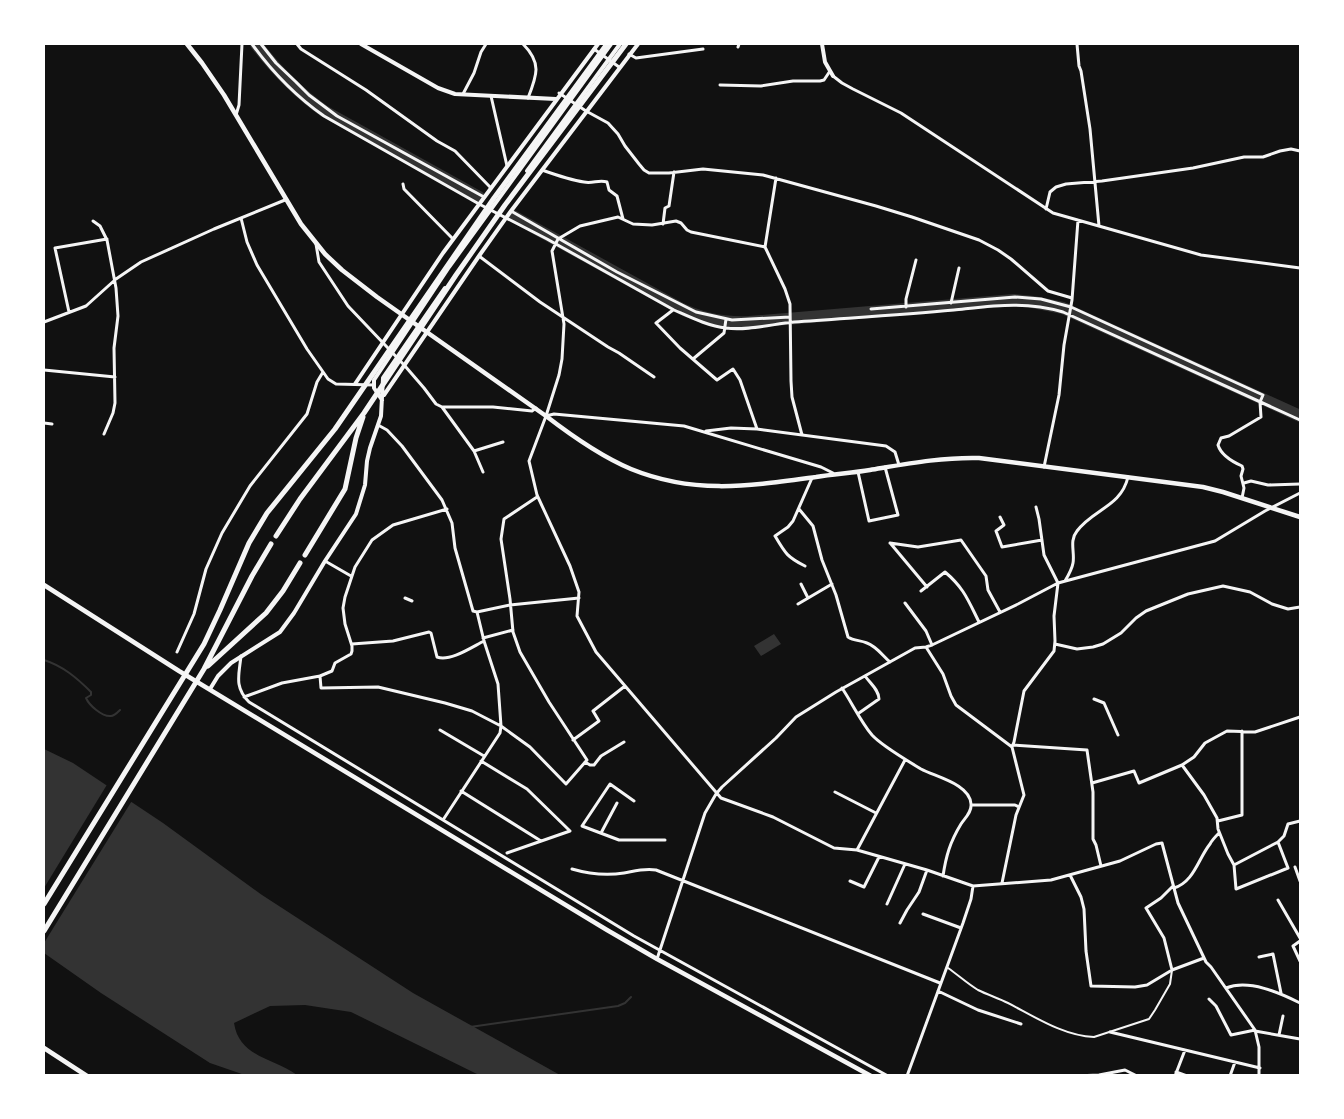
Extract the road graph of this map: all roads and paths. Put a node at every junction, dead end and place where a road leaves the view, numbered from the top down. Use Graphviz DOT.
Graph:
graph roads {
  1 [pos="187,44"];
  2 [pos="242,44"];
  3 [pos="252,44"];
  4 [pos="261,44"];
  5 [pos="297,44"];
  6 [pos="362,44"];
  7 [pos="486,44"];
  8 [pos="523,44"];
  9 [pos="598,44"];
  10 [pos="609,44"];
  11 [pos="620,44"];
  12 [pos="626,44"];
  13 [pos="638,44"];
  14 [pos="822,44"];
  15 [pos="1077,44"];
  16 [pos="594,49"];
  17 [pos="703,50"];
  18 [pos="629,54"];
  19 [pos="603,55"];
  20 [pos="609,59"];
  21 [pos="619,67"];
  22 [pos="831,74"];
  23 [pos="720,85"];
  24 [pos="559,93"];
  25 [pos="463,94"];
  26 [pos="491,96"];
  27 [pos="528,98"];
  28 [pos="557,99"];
  29 [pos="328,111"];
  30 [pos="586,111"];
  31 [pos="236,114"];
  32 [pos="324,116"];
  33 [pos="1300,151"];
  34 [pos="507,166"];
  35 [pos="542,170"];
  36 [pos="674,172"];
  37 [pos="776,178"];
  38 [pos="1096,182"];
  39 [pos="403,184"];
  40 [pos="491,188"];
  41 [pos="484,197"];
  42 [pos="285,200"];
  43 [pos="479,204"];
  44 [pos="1046,209"];
  45 [pos="491,210"];
  46 [pos="511,211"];
  47 [pos="497,213"];
  48 [pos="241,218"];
  49 [pos="506,218"];
  50 [pos="623,219"];
  51 [pos="1078,220"];
  52 [pos="93,221"];
  53 [pos="663,224"];
  54 [pos="1099,226"];
  55 [pos="107,239"];
  56 [pos="453,239"];
  57 [pos="557,241"];
  58 [pos="316,244"];
  59 [pos="765,247"];
  60 [pos="479,256"];
  61 [pos="916,260"];
  62 [pos="959,268"];
  63 [pos="1300,268"];
  64 [pos="116,279"];
  65 [pos="1048,291"];
  66 [pos="1072,298"];
  67 [pos="1045,300"];
  68 [pos="951,303"];
  69 [pos="906,307"];
  70 [pos="1071,308"];
  71 [pos="871,309"];
  72 [pos="674,310"];
  73 [pos="69,313"];
  74 [pos="401,314"];
  75 [pos="1070,315"];
  76 [pos="563,317"];
  77 [pos="726,319"];
  78 [pos="791,320"];
  79 [pos="44,322"];
  80 [pos="416,324"];
  81 [pos="726,328"];
  82 [pos="427,332"];
  83 [pos="382,343"];
  84 [pos="392,353"];
  85 [pos="397,358"];
  86 [pos="692,359"];
  87 [pos="405,366"];
  88 [pos="44,370"];
  89 [pos="323,372"];
  90 [pos="115,377"];
  91 [pos="654,377"];
  92 [pos="355,384"];
  93 [pos="374,385"];
  94 [pos="383,398"];
  95 [pos="1260,402"];
  96 [pos="442,407"];
  97 [pos="536,408"];
  98 [pos="364,412"];
  99 [pos="546,416"];
  100 [pos="1300,420"];
  101 [pos="44,423"];
  102 [pos="52,424"];
  103 [pos="378,425"];
  104 [pos="757,429"];
  105 [pos="703,431"];
  106 [pos="104,434"];
  107 [pos="802,435"];
  108 [pos="503,442"];
  109 [pos="474,451"];
  110 [pos="899,465"];
  111 [pos="885,467"];
  112 [pos="1044,467"];
  113 [pos="483,472"];
  114 [pos="858,472"];
  115 [pos="835,474"];
  116 [pos="813,477"];
  117 [pos="1128,477"];
  118 [pos="1244,483"];
  119 [pos="1300,484"];
  120 [pos="1300,493"];
  121 [pos="538,496"];
  122 [pos="1242,498"];
  123 [pos="1036,507"];
  124 [pos="1273,508"];
  125 [pos="447,509"];
  126 [pos="799,509"];
  127 [pos="1000,517"];
  128 [pos="1300,517"];
  129 [pos="276,537"];
  130 [pos="1042,540"];
  131 [pos="271,544"];
  132 [pos="305,555"];
  133 [pos="326,561"];
  134 [pos="300,563"];
  135 [pos="806,566"];
  136 [pos="351,576"];
  137 [pos="1065,581"];
  138 [pos="1058,583"];
  139 [pos="801,584"];
  140 [pos="832,584"];
  141 [pos="44,585"];
  142 [pos="927,586"];
  143 [pos="921,591"];
  144 [pos="405,598"];
  145 [pos="579,598"];
  146 [pos="808,598"];
  147 [pos="412,601"];
  148 [pos="905,603"];
  149 [pos="798,604"];
  150 [pos="510,605"];
  151 [pos="1300,607"];
  152 [pos="477,612"];
  153 [pos="1000,612"];
  154 [pos="979,622"];
  155 [pos="513,630"];
  156 [pos="483,640"];
  157 [pos="352,644"];
  158 [pos="1055,644"];
  159 [pos="932,645"];
  160 [pos="926,647"];
  161 [pos="177,652"];
  162 [pos="241,656"];
  163 [pos="890,663"];
  164 [pos="202,672"];
  165 [pos="320,676"];
  166 [pos="865,676"];
  167 [pos="625,686"];
  168 [pos="842,688"];
  169 [pos="210,689"];
  170 [pos="244,697"];
  171 [pos="1094,699"];
  172 [pos="858,713"];
  173 [pos="1300,717"];
  174 [pos="501,726"];
  175 [pos="440,730"];
  176 [pos="1242,731"];
  177 [pos="1118,735"];
  178 [pos="573,740"];
  179 [pos="624,742"];
  180 [pos="1012,746"];
  181 [pos="484,756"];
  182 [pos="481,760"];
  183 [pos="905,760"];
  184 [pos="585,762"];
  185 [pos="1182,765"];
  186 [pos="1092,783"];
  187 [pos="461,791"];
  188 [pos="835,792"];
  189 [pos="716,794"];
  190 [pos="634,801"];
  191 [pos="617,803"];
  192 [pos="971,806"];
  193 [pos="1019,807"];
  194 [pos="876,813"];
  195 [pos="443,820"];
  196 [pos="1300,820"];
  197 [pos="1218,821"];
  198 [pos="601,833"];
  199 [pos="1219,833"];
  200 [pos="665,840"];
  201 [pos="541,841"];
  202 [pos="1278,842"];
  203 [pos="857,850"];
  204 [pos="507,853"];
  205 [pos="879,856"];
  206 [pos="905,864"];
  207 [pos="1234,865"];
  208 [pos="1101,866"];
  209 [pos="1295,867"];
  210 [pos="572,869"];
  211 [pos="927,870"];
  212 [pos="1070,875"];
  213 [pos="943,876"];
  214 [pos="684,881"];
  215 [pos="850,881"];
  216 [pos="1300,881"];
  217 [pos="1002,884"];
  218 [pos="973,886"];
  219 [pos="1173,887"];
  220 [pos="1278,900"];
  221 [pos="44,904"];
  222 [pos="887,904"];
  223 [pos="923,914"];
  224 [pos="900,923"];
  225 [pos="961,928"];
  226 [pos="44,931"];
  227 [pos="1300,939"];
  228 [pos="660,951"];
  229 [pos="1259,957"];
  230 [pos="1204,958"];
  231 [pos="657,959"];
  232 [pos="1300,961"];
  233 [pos="946,967"];
  234 [pos="1172,970"];
  235 [pos="940,983"];
  236 [pos="1226,988"];
  237 [pos="938,991"];
  238 [pos="1281,994"];
  239 [pos="1209,999"];
  240 [pos="1300,1003"];
  241 [pos="1283,1016"];
  242 [pos="1021,1024"];
  243 [pos="1255,1030"];
  244 [pos="1110,1032"];
  245 [pos="1279,1035"];
  246 [pos="1300,1039"];
  247 [pos="44,1048"];
  248 [pos="1185,1050"];
  249 [pos="1235,1062"];
  250 [pos="1260,1068"];
  251 [pos="1112,1074"];
  252 [pos="1176,1074"];
  253 [pos="87,1076"];
  254 [pos="872,1076"];
  255 [pos="888,1076"];
  256 [pos="907,1076"];
  257 [pos="1075,1076"];
  258 [pos="1137,1076"];
  259 [pos="1187,1076"];
  260 [pos="1230,1076"];
  261 [pos="1260,1076"];
  1 -- 31 [label="main road"];
  2 -- 31 [label="street"];
  3 -- 32 [label="street"];
  4 -- 41 [label="street"];
  5 -- 40 [label="street"];
  6 -- 25 [label="street"];
  7 -- 25 [label="street"];
  8 -- 27 [label="street"];
  9 -- 16 [label="street"];
  10 -- 19 [label="street"];
  10 -- 221 [label="highway"];
  11 -- 20 [label="street"];
  12 -- 98 [label="highway"];
  13 -- 18 [label="street"];
  14 -- 22 [label="street"];
  15 -- 38 [label="street"];
  16 -- 19 [label="street"];
  16 -- 28 [label="street"];
  17 -- 18 [label="street"];
  18 -- 21 [label="street"];
  19 -- 20 [label="street"];
  19 -- 45 [label="street"];
  20 -- 21 [label="street"];
  20 -- 47 [label="street"];
  21 -- 30 [label="street"];
  22 -- 23 [label="street"];
  22 -- 44 [label="street"];
  24 -- 30 [label="street"];
  25 -- 26 [label="street"];
  26 -- 27 [label="street"];
  26 -- 34 [label="street"];
  27 -- 28 [label="street"];
  28 -- 34 [label="street"];
  29 -- 32 [label="street"];
  30 -- 35 [label="street"];
  30 -- 36 [label="street"];
  31 -- 42 [label="main road"];
  32 -- 43 [label="street"];
  33 -- 38 [label="street"];
  34 -- 40 [label="street"];
  35 -- 46 [label="street"];
  35 -- 50 [label="street"];
  36 -- 37 [label="street"];
  36 -- 53 [label="street"];
  37 -- 59 [label="street"];
  37 -- 65 [label="street"];
  38 -- 44 [label="street"];
  38 -- 54 [label="street"];
  39 -- 56 [label="street"];
  40 -- 41 [label="street"];
  41 -- 43 [label="street"];
  42 -- 48 [label="street"];
  42 -- 58 [label="main road"];
  43 -- 45 [label="street"];
  43 -- 56 [label="street"];
  44 -- 51 [label="street"];
  45 -- 47 [label="street"];
  45 -- 80 [label="street"];
  46 -- 49 [label="street"];
  46 -- 57 [label="street"];
  47 -- 49 [label="street"];
  47 -- 80 [label="street"];
  48 -- 64 [label="street"];
  48 -- 89 [label="street"];
  49 -- 57 [label="street"];
  49 -- 60 [label="street"];
  50 -- 53 [label="street"];
  50 -- 57 [label="street"];
  51 -- 54 [label="street"];
  51 -- 66 [label="street"];
  52 -- 55 [label="street"];
  53 -- 59 [label="street"];
  54 -- 63 [label="street"];
  55 -- 64 [label="street"];
  55 -- 73 [label="street"];
  56 -- 74 [label="street"];
  57 -- 72 [label="street"];
  57 -- 76 [label="street"];
  57 -- 77 [label="street"];
  58 -- 74 [label="main road"];
  58 -- 83 [label="street"];
  59 -- 78 [label="street"];
  60 -- 76 [label="street"];
  60 -- 82 [label="street"];
  61 -- 69 [label="street"];
  62 -- 68 [label="street"];
  64 -- 73 [label="street"];
  64 -- 90 [label="street"];
  65 -- 66 [label="street"];
  65 -- 67 [label="street"];
  66 -- 70 [label="street"];
  67 -- 68 [label="street"];
  67 -- 70 [label="street"];
  68 -- 69 [label="street"];
  69 -- 71 [label="street"];
  70 -- 75 [label="street"];
  70 -- 95 [label="street"];
  72 -- 81 [label="street"];
  72 -- 86 [label="street"];
  73 -- 79 [label="street"];
  74 -- 80 [label="main road"];
  74 -- 83 [label="street"];
  75 -- 78 [label="street"];
  75 -- 95 [label="street"];
  75 -- 112 [label="street"];
  76 -- 91 [label="street"];
  76 -- 99 [label="street"];
  77 -- 78 [label="street"];
  77 -- 81 [label="street"];
  78 -- 81 [label="street"];
  78 -- 107 [label="street"];
  80 -- 82 [label="main road"];
  80 -- 84 [label="street"];
  80 -- 85 [label="street"];
  81 -- 86 [label="street"];
  82 -- 87 [label="street"];
  82 -- 97 [label="main road"];
  83 -- 84 [label="street"];
  83 -- 92 [label="street"];
  84 -- 85 [label="street"];
  84 -- 93 [label="street"];
  85 -- 87 [label="street"];
  85 -- 94 [label="street"];
  86 -- 104 [label="street"];
  87 -- 94 [label="street"];
  87 -- 96 [label="street"];
  88 -- 90 [label="street"];
  89 -- 92 [label="street"];
  89 -- 161 [label="street"];
  90 -- 106 [label="street"];
  92 -- 93 [label="street"];
  93 -- 94 [label="street"];
  94 -- 103 [label="street"];
  95 -- 100 [label="street"];
  95 -- 118 [label="street"];
  96 -- 97 [label="street"];
  96 -- 109 [label="street"];
  97 -- 99 [label="main road"];
  98 -- 129 [label="highway"];
  98 -- 132 [label="highway"];
  99 -- 105 [label="street"];
  99 -- 116 [label="main road"];
  99 -- 121 [label="street"];
  101 -- 102 [label="street"];
  103 -- 125 [label="street"];
  103 -- 133 [label="street"];
  104 -- 105 [label="street"];
  104 -- 107 [label="street"];
  105 -- 115 [label="street"];
  107 -- 110 [label="street"];
  108 -- 109 [label="street"];
  109 -- 113 [label="street"];
  110 -- 111 [label="main road"];
  110 -- 112 [label="main road"];
  111 -- 114 [label="main road"];
  111 -- 114 [label="street"];
  112 -- 117 [label="main road"];
  114 -- 115 [label="main road"];
  115 -- 116 [label="main road"];
  116 -- 126 [label="street"];
  117 -- 122 [label="main road"];
  117 -- 137 [label="street"];
  118 -- 119 [label="street"];
  118 -- 122 [label="street"];
  120 -- 124 [label="street"];
  121 -- 145 [label="street"];
  121 -- 150 [label="street"];
  122 -- 124 [label="main road"];
  123 -- 130 [label="street"];
  124 -- 128 [label="main road"];
  124 -- 137 [label="street"];
  125 -- 136 [label="street"];
  125 -- 152 [label="street"];
  126 -- 135 [label="street"];
  126 -- 140 [label="street"];
  127 -- 130 [label="street"];
  130 -- 138 [label="street"];
  131 -- 164 [label="highway"];
  133 -- 136 [label="street"];
  133 -- 162 [label="street"];
  134 -- 164 [label="highway"];
  136 -- 157 [label="street"];
  137 -- 138 [label="street"];
  138 -- 153 [label="street"];
  138 -- 158 [label="street"];
  139 -- 146 [label="street"];
  140 -- 146 [label="street"];
  140 -- 163 [label="street"];
  141 -- 169 [label="main road"];
  142 -- 143 [label="street"];
  142 -- 153 [label="street"];
  142 -- 154 [label="street"];
  144 -- 147 [label="street"];
  145 -- 150 [label="street"];
  145 -- 167 [label="street"];
  146 -- 149 [label="street"];
  148 -- 159 [label="street"];
  150 -- 152 [label="street"];
  150 -- 155 [label="street"];
  151 -- 158 [label="street"];
  152 -- 156 [label="street"];
  153 -- 154 [label="street"];
  154 -- 159 [label="street"];
  155 -- 156 [label="street"];
  155 -- 178 [label="street"];
  156 -- 157 [label="street"];
  156 -- 174 [label="street"];
  157 -- 165 [label="street"];
  158 -- 180 [label="street"];
  159 -- 160 [label="street"];
  160 -- 163 [label="street"];
  160 -- 180 [label="street"];
  162 -- 169 [label="street"];
  162 -- 170 [label="street"];
  163 -- 166 [label="street"];
  164 -- 226 [label="highway"];
  165 -- 170 [label="street"];
  165 -- 174 [label="street"];
  166 -- 168 [label="street"];
  166 -- 172 [label="street"];
  167 -- 178 [label="street"];
  167 -- 189 [label="street"];
  168 -- 172 [label="street"];
  168 -- 189 [label="street"];
  169 -- 231 [label="main road"];
  170 -- 195 [label="street"];
  171 -- 177 [label="street"];
  172 -- 183 [label="street"];
  173 -- 176 [label="street"];
  174 -- 181 [label="street"];
  174 -- 184 [label="street"];
  175 -- 181 [label="street"];
  176 -- 185 [label="street"];
  176 -- 197 [label="street"];
  178 -- 184 [label="street"];
  179 -- 184 [label="street"];
  180 -- 186 [label="street"];
  180 -- 193 [label="street"];
  181 -- 182 [label="street"];
  182 -- 187 [label="street"];
  182 -- 201 [label="street"];
  183 -- 192 [label="street"];
  183 -- 194 [label="street"];
  185 -- 186 [label="street"];
  185 -- 197 [label="street"];
  186 -- 208 [label="street"];
  187 -- 195 [label="street"];
  187 -- 201 [label="street"];
  188 -- 194 [label="street"];
  189 -- 203 [label="street"];
  189 -- 214 [label="street"];
  190 -- 198 [label="street"];
  191 -- 198 [label="street"];
  192 -- 193 [label="street"];
  192 -- 213 [label="street"];
  193 -- 217 [label="street"];
  194 -- 203 [label="street"];
  195 -- 228 [label="street"];
  196 -- 202 [label="street"];
  197 -- 199 [label="street"];
  198 -- 200 [label="street"];
  199 -- 207 [label="street"];
  199 -- 219 [label="street"];
  201 -- 204 [label="street"];
  202 -- 207 [label="street"];
  202 -- 207 [label="street"];
  203 -- 205 [label="street"];
  205 -- 206 [label="street"];
  205 -- 215 [label="street"];
  206 -- 211 [label="street"];
  206 -- 222 [label="street"];
  208 -- 212 [label="street"];
  208 -- 219 [label="street"];
  209 -- 216 [label="street"];
  210 -- 214 [label="street"];
  211 -- 213 [label="street"];
  211 -- 224 [label="street"];
  212 -- 217 [label="street"];
  212 -- 234 [label="street"];
  213 -- 218 [label="street"];
  214 -- 228 [label="street"];
  214 -- 235 [label="street"];
  217 -- 218 [label="street"];
  218 -- 225 [label="street"];
  219 -- 230 [label="street"];
  219 -- 234 [label="street"];
  220 -- 227 [label="street"];
  223 -- 225 [label="street"];
  225 -- 233 [label="street"];
  227 -- 232 [label="street"];
  228 -- 231 [label="street"];
  228 -- 255 [label="street"];
  229 -- 238 [label="street"];
  230 -- 234 [label="street"];
  230 -- 236 [label="street"];
  231 -- 254 [label="main road"];
  233 -- 235 [label="street"];
  233 -- 244 [label="street"];
  234 -- 244 [label="street"];
  235 -- 237 [label="street"];
  236 -- 238 [label="street"];
  236 -- 243 [label="street"];
  237 -- 242 [label="street"];
  237 -- 256 [label="street"];
  238 -- 240 [label="street"];
  239 -- 243 [label="street"];
  241 -- 245 [label="street"];
  243 -- 245 [label="street"];
  243 -- 250 [label="street"];
  244 -- 248 [label="street"];
  245 -- 246 [label="street"];
  247 -- 253 [label="main road"];
  248 -- 249 [label="street"];
  248 -- 252 [label="street"];
  249 -- 250 [label="street"];
  249 -- 260 [label="street"];
  250 -- 261 [label="street"];
  251 -- 257 [label="street"];
  251 -- 258 [label="street"];
  252 -- 259 [label="street"];
}
